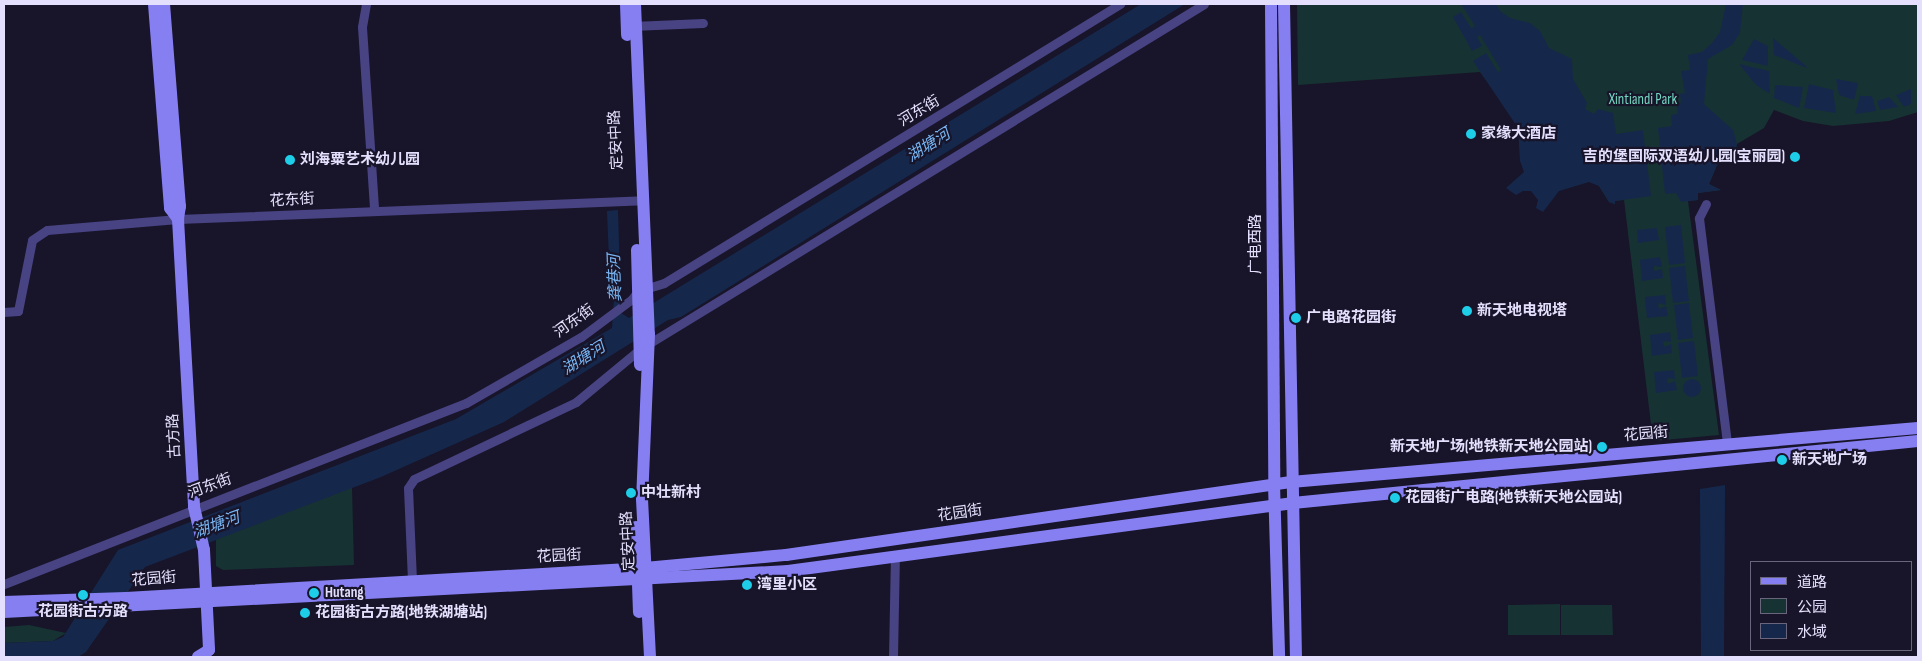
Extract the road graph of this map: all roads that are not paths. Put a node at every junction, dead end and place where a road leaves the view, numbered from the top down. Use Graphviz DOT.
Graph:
graph roads {
  1 [pos="154,4"];
  2 [pos="164,4"];
  3 [pos="366,4"];
  4 [pos="626,4"];
  5 [pos="635,4"];
  6 [pos="1120,4"];
  7 [pos="1204,4"];
  8 [pos="1271,4"];
  9 [pos="1284,4"];
  10 [pos="704,23"];
  11 [pos="631,26"];
  12 [pos="639,200"];
  13 [pos="1706,204"];
  14 [pos="374,209"];
  15 [pos="178,219"];
  16 [pos="641,296"];
  17 [pos="4,312"];
  18 [pos="645,342"];
  19 [pos="1918,428"];
  20 [pos="1918,441"];
  21 [pos="1727,444"];
  22 [pos="1291,482"];
  23 [pos="1274,484"];
  24 [pos="1294,503"];
  25 [pos="1275,505"];
  26 [pos="196,511"];
  27 [pos="895,556"];
  28 [pos="641,574"];
  29 [pos="412,580"];
  30 [pos="4,584"];
  31 [pos="205,596"];
  32 [pos="4,602"];
  33 [pos="70,605"];
  34 [pos="4,612"];
  35 [pos="204,653"];
  36 [pos="642,657"];
  37 [pos="650,657"];
  38 [pos="893,657"];
  39 [pos="1279,657"];
  40 [pos="1296,657"];
  1 -- 15 [label="main road, 古方路"];
  2 -- 15 [label="main road, 古方路"];
  3 -- 14 [label="street"];
  4 -- 11 [label="main road, 定安中路"];
  5 -- 11 [label="main road, 定安中路"];
  6 -- 16 [label="street, 河东街"];
  7 -- 18 [label="street"];
  8 -- 23 [label="main road, 广电西路"];
  9 -- 22 [label="main road, 广电西路"];
  10 -- 11 [label="street"];
  11 -- 12 [label="main road, 定安中路"];
  12 -- 14 [label="street, 花东街"];
  12 -- 16 [label="main road, 定安中路"];
  13 -- 21 [label="street"];
  14 -- 15 [label="street, 花东街"];
  15 -- 17 [label="street, 花东街"];
  15 -- 26 [label="main road, 古方路"];
  16 -- 18 [label="main road, 定安中路"];
  16 -- 26 [label="street, 河东街"];
  18 -- 28 [label="main road, 定安中路"];
  18 -- 29 [label="street"];
  19 -- 21 [label="main road, 花园街"];
  20 -- 24 [label="main road, 花园街"];
  21 -- 22 [label="main road, 花园街"];
  22 -- 23 [label="main road, 花园街"];
  22 -- 24 [label="main road, 广电西路"];
  23 -- 25 [label="main road, 广电西路"];
  23 -- 28 [label="main road, 花园街"];
  24 -- 25 [label="main road, 花园街"];
  24 -- 40 [label="main road"];
  25 -- 27 [label="main road, 花园街"];
  25 -- 39 [label="main road"];
  26 -- 30 [label="street, 河东街"];
  26 -- 31 [label="main road, 古方路"];
  27 -- 28 [label="main road, 花园街"];
  27 -- 38 [label="street"];
  28 -- 29 [label="main road, 花园街"];
  28 -- 31 [label="main road, 花园街"];
  28 -- 36 [label="main road, 定安中路"];
  28 -- 37 [label="main road, 定安中路"];
  29 -- 31 [label="main road, 花园街"];
  31 -- 33 [label="main road, 花园街"];
  31 -- 35 [label="main road, 古方路"];
  32 -- 33 [label="main road, 花园街"];
  33 -- 34 [label="main road, 花园街"];
}
